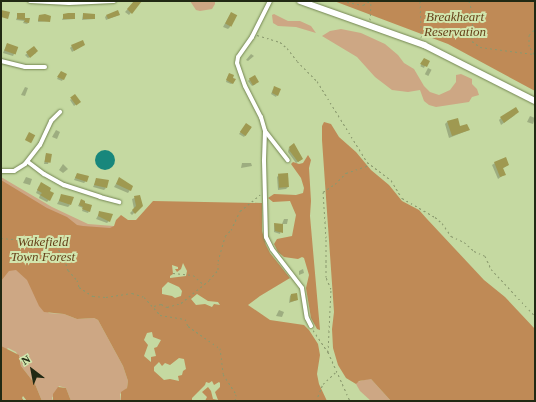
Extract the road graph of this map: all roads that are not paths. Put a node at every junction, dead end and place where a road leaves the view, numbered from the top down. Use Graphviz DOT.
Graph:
graph roads {
  1 [pos="30,1"];
  2 [pos="114,1"];
  3 [pos="270,1"];
  4 [pos="300,1"];
  5 [pos="1,61"];
  6 [pos="45,67"];
  7 [pos="535,101"];
  8 [pos="60,112"];
  9 [pos="265,131"];
  10 [pos="288,160"];
  11 [pos="28,162"];
  12 [pos="1,171"];
  13 [pos="119,202"];
  14 [pos="311,326"];
  1 -- 2 [label="street"];
  3 -- 9 [label="street"];
  4 -- 7 [label="main road"];
  5 -- 6 [label="street"];
  8 -- 11 [label="street"];
  9 -- 10 [label="street"];
  9 -- 14 [label="street"];
  11 -- 12 [label="street"];
  11 -- 13 [label="street"];
}
